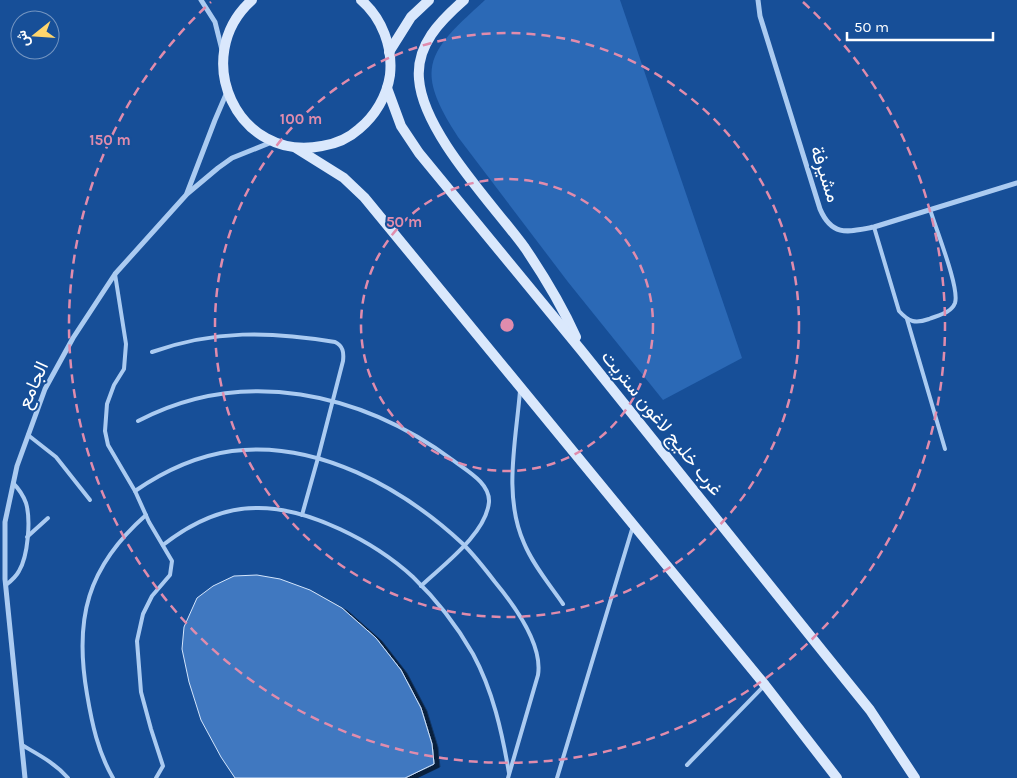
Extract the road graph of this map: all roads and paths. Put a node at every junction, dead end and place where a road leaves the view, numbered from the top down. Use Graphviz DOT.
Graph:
graph roads {
  1 [pos="201,0"];
  2 [pos="252,0"];
  3 [pos="361,0"];
  4 [pos="429,0"];
  5 [pos="464,0"];
  6 [pos="758,0"];
  7 [pos="389,52"];
  8 [pos="223,55"];
  9 [pos="387,88"];
  10 [pos="227,92"];
  11 [pos="274,142"];
  12 [pos="296,148"];
  13 [pos="1017,183"];
  14 [pos="187,194"];
  15 [pos="930,210"];
  16 [pos="874,226"];
  17 [pos="115,274"];
  18 [pos="907,320"];
  19 [pos="581,350"];
  20 [pos="152,352"];
  21 [pos="521,387"];
  22 [pos="332,401"];
  23 [pos="138,421"];
  24 [pos="28,435"];
  25 [pos="945,449"];
  26 [pos="318,458"];
  27 [pos="13,483"];
  28 [pos="135,491"];
  29 [pos="90,500"];
  30 [pos="146,515"];
  31 [pos="302,515"];
  32 [pos="48,518"];
  33 [pos="2,522"];
  34 [pos="633,524"];
  35 [pos="27,537"];
  36 [pos="163,545"];
  37 [pos="464,545"];
  38 [pos="6,585"];
  39 [pos="421,586"];
  40 [pos="563,604"];
  41 [pos="766,684"];
  42 [pos="22,745"];
  43 [pos="687,765"];
  44 [pos="509,777"];
  45 [pos="25,778"];
  46 [pos="68,778"];
  47 [pos="113,778"];
  48 [pos="156,778"];
  49 [pos="557,778"];
  50 [pos="837,778"];
  51 [pos="915,778"];
  1 -- 8 [label="street"];
  2 -- 8 [label="street"];
  3 -- 7 [label="street"];
  4 -- 7 [label="street"];
  5 -- 19 [label="street"];
  6 -- 16 [label="street, مشيرفة"];
  7 -- 9 [label="street"];
  8 -- 10 [label="street"];
  9 -- 12 [label="street"];
  9 -- 19 [label="street, غرب خليج لاغون ستريت"];
  10 -- 11 [label="street"];
  10 -- 14 [label="street, الجامع"];
  11 -- 12 [label="street"];
  11 -- 14 [label="street, الجامع"];
  12 -- 21 [label="street"];
  13 -- 15 [label="street, مشيرفة"];
  14 -- 17 [label="street, الجامع"];
  15 -- 16 [label="street, مشيرفة"];
  15 -- 18 [label="lane"];
  16 -- 18 [label="lane"];
  17 -- 24 [label="street, الجامع"];
  17 -- 28 [label="lane"];
  18 -- 25 [label="lane"];
  19 -- 51 [label="street, غرب خليج لاغون ستريت"];
  20 -- 22 [label="lane"];
  21 -- 34 [label="street"];
  21 -- 40 [label="lane"];
  22 -- 23 [label="lane"];
  22 -- 26 [label="lane"];
  22 -- 37 [label="lane"];
  24 -- 27 [label="street, الجامع"];
  24 -- 29 [label="lane"];
  26 -- 28 [label="lane"];
  26 -- 31 [label="lane"];
  26 -- 37 [label="lane"];
  27 -- 33 [label="street, الجامع"];
  27 -- 35 [label="lane"];
  28 -- 30 [label="lane"];
  30 -- 36 [label="lane"];
  30 -- 47 [label="lane"];
  31 -- 36 [label="lane"];
  31 -- 39 [label="lane"];
  32 -- 35 [label="lane"];
  33 -- 38 [label="street, الجامع"];
  34 -- 41 [label="street"];
  34 -- 49 [label="lane"];
  35 -- 38 [label="lane"];
  36 -- 48 [label="lane"];
  37 -- 39 [label="lane"];
  37 -- 44 [label="lane"];
  38 -- 42 [label="street, الجامع"];
  39 -- 44 [label="lane"];
  41 -- 43 [label="lane"];
  41 -- 50 [label="street"];
  42 -- 45 [label="street, الجامع"];
  42 -- 46 [label="lane"];
}
